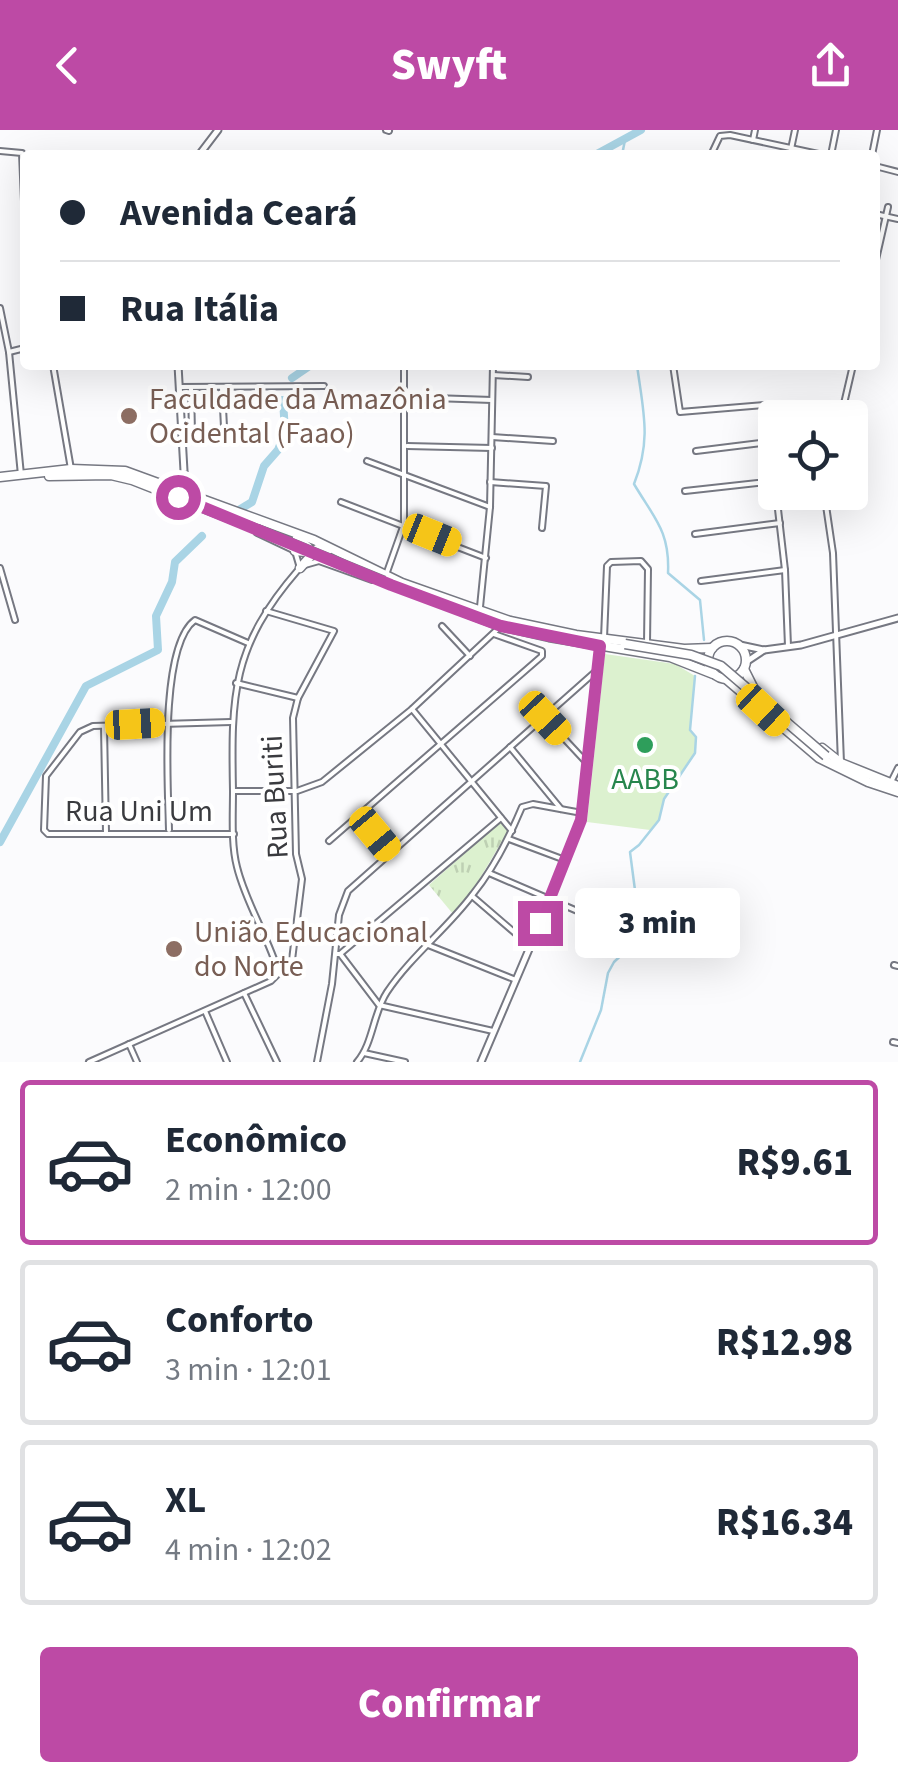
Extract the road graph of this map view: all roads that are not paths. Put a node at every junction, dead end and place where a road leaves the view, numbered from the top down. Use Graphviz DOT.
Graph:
graph roads {
  1 [pos="218,130"];
  2 [pos="755,130"];
  3 [pos="795,130"];
  4 [pos="753,140"];
  5 [pos="791,149"];
  6 [pos="203,150"];
  7 [pos="713,150"];
  8 [pos="796,150"];
  9 [pos="888,207"];
  10 [pos="880,215"];
  11 [pos="886,216"];
  12 [pos="898,219"];
  13 [pos="880,242"];
  14 [pos="0,311"];
  15 [pos="20,349"];
  16 [pos="9,352"];
  17 [pos="54,370"];
  18 [pos="178,370"];
  19 [pos="404,370"];
  20 [pos="493,370"];
  21 [pos="675,370"];
  22 [pos="852,370"];
  23 [pos="493,375"];
  24 [pos="528,377"];
  25 [pos="324,386"];
  26 [pos="178,387"];
  27 [pos="191,388"];
  28 [pos="222,388"];
  29 [pos="404,398"];
  30 [pos="492,400"];
  31 [pos="845,400"];
  32 [pos="758,405"];
  33 [pos="224,427"];
  34 [pos="192,433"];
  35 [pos="492,437"];
  36 [pos="553,441"];
  37 [pos="758,443"];
  38 [pos="405,446"];
  39 [pos="492,448"];
  40 [pos="696,451"];
  41 [pos="367,461"];
  42 [pos="71,470"];
  43 [pos="184,472"];
  44 [pos="21,474"];
  45 [pos="406,474"];
  46 [pos="0,480"];
  47 [pos="490,482"];
  48 [pos="758,486"];
  49 [pos="173,488"];
  50 [pos="685,492"];
  51 [pos="190,496"];
  52 [pos="341,502"];
  53 [pos="490,507"];
  54 [pos="778,510"];
  55 [pos="827,510"];
  56 [pos="238,520"];
  57 [pos="780,523"];
  58 [pos="404,524"];
  59 [pos="276,528"];
  60 [pos="542,528"];
  61 [pos="695,534"];
  62 [pos="321,549"];
  63 [pos="295,551"];
  64 [pos="346,556"];
  65 [pos="486,558"];
  66 [pos="319,561"];
  67 [pos="0,568"];
  68 [pos="300,568"];
  69 [pos="785,570"];
  70 [pos="386,580"];
  71 [pos="702,582"];
  72 [pos="266,611"];
  73 [pos="480,612"];
  74 [pos="898,618"];
  75 [pos="14,620"];
  76 [pos="442,626"];
  77 [pos="498,630"];
  78 [pos="836,636"];
  79 [pos="604,641"];
  80 [pos="647,643"];
  81 [pos="248,644"];
  82 [pos="740,645"];
  83 [pos="788,646"];
  84 [pos="712,648"];
  85 [pos="764,650"];
  86 [pos="470,656"];
  87 [pos="745,666"];
  88 [pos="597,671"];
  89 [pos="713,674"];
  90 [pos="726,679"];
  91 [pos="236,682"];
  92 [pos="298,698"];
  93 [pos="412,709"];
  94 [pos="545,718"];
  95 [pos="232,722"];
  96 [pos="167,723"];
  97 [pos="104,726"];
  98 [pos="441,743"];
  99 [pos="510,747"];
  100 [pos="840,762"];
  101 [pos="588,764"];
  102 [pos="898,768"];
  103 [pos="472,781"];
  104 [pos="896,787"];
  105 [pos="297,790"];
  106 [pos="233,791"];
  107 [pos="560,810"];
  108 [pos="582,813"];
  109 [pos="359,816"];
  110 [pos="501,818"];
  111 [pos="512,831"];
  112 [pos="106,832"];
  113 [pos="170,832"];
  114 [pos="234,834"];
  115 [pos="508,839"];
  116 [pos="330,841"];
  117 [pos="390,852"];
  118 [pos="566,861"];
  119 [pos="488,873"];
  120 [pos="472,896"];
  121 [pos="550,900"];
  122 [pos="589,916"];
  123 [pos="428,945"];
  124 [pos="530,946"];
  125 [pos="338,954"];
  126 [pos="279,974"];
  127 [pos="516,980"];
  128 [pos="244,993"];
  129 [pos="379,1005"];
  130 [pos="205,1011"];
  131 [pos="493,1031"];
  132 [pos="129,1044"];
  133 [pos="364,1053"];
  134 [pos="90,1062"];
  135 [pos="136,1062"];
  136 [pos="228,1062"];
  137 [pos="277,1062"];
  138 [pos="317,1062"];
  139 [pos="357,1062"];
  140 [pos="404,1062"];
  141 [pos="481,1062"];
  1 -- 6 [label="street"];
  2 -- 4 [label="street"];
  3 -- 5 [label="street"];
  4 -- 5 [label="street"];
  4 -- 7 [label="street"];
  5 -- 8 [label="street"];
  9 -- 11 [label="street"];
  10 -- 11 [label="street"];
  11 -- 12 [label="street"];
  11 -- 13 [label="street"];
  14 -- 16 [label="street"];
  15 -- 16 [label="street"];
  16 -- 44 [label="street"];
  17 -- 42 [label="street"];
  18 -- 26 [label="street"];
  19 -- 29 [label="street"];
  20 -- 23 [label="street"];
  21 -- 32 [label="street"];
  22 -- 31 [label="street"];
  23 -- 24 [label="street"];
  23 -- 30 [label="street"];
  25 -- 28 [label="street"];
  26 -- 27 [label="street"];
  26 -- 43 [label="street"];
  27 -- 28 [label="street"];
  27 -- 34 [label="street"];
  28 -- 33 [label="street"];
  29 -- 30 [label="street"];
  29 -- 38 [label="street"];
  30 -- 35 [label="street"];
  35 -- 36 [label="street"];
  35 -- 39 [label="street"];
  37 -- 40 [label="street"];
  38 -- 39 [label="street"];
  38 -- 45 [label="street"];
  39 -- 47 [label="street"];
  41 -- 45 [label="street"];
  42 -- 44 [label="main road"];
  42 -- 49 [label="main road"];
  43 -- 49 [label="street"];
  43 -- 51 [label="street"];
  44 -- 46 [label="main road"];
  45 -- 53 [label="street"];
  45 -- 58 [label="street"];
  46 -- 56 [label="main road"];
  47 -- 53 [label="street"];
  47 -- 60 [label="street"];
  48 -- 50 [label="street"];
  49 -- 51 [label="main road"];
  51 -- 59 [label="main road"];
  52 -- 58 [label="street"];
  53 -- 65 [label="street"];
  54 -- 57 [label="street"];
  55 -- 78 [label="street"];
  56 -- 63 [label="street"];
  56 -- 70 [label="main road, bridge"];
  57 -- 61 [label="street"];
  57 -- 69 [label="street"];
  58 -- 65 [label="street"];
  58 -- 70 [label="street"];
  59 -- 63 [label="main road"];
  59 -- 64 [label="main road"];
  62 -- 64 [label="main road"];
  62 -- 66 [label="main road"];
  62 -- 68 [label="main road"];
  63 -- 68 [label="street"];
  64 -- 70 [label="main road"];
  65 -- 73 [label="street"];
  66 -- 68 [label="street"];
  66 -- 70 [label="street"];
  67 -- 75 [label="street"];
  68 -- 72 [label="street"];
  69 -- 71 [label="street"];
  69 -- 83 [label="street"];
  70 -- 73 [label="main road"];
  70 -- 77 [label="main road"];
  72 -- 81 [label="street"];
  72 -- 92 [label="street, Rua Buriti"];
  73 -- 79 [label="main road"];
  74 -- 78 [label="street"];
  76 -- 86 [label="street"];
  77 -- 79 [label="main road"];
  77 -- 86 [label="street"];
  77 -- 98 [label="street, Rua Buriti"];
  78 -- 83 [label="street"];
  78 -- 100 [label="street"];
  79 -- 80 [label="main road"];
  79 -- 80 [label="street"];
  79 -- 88 [label="street"];
  79 -- 89 [label="main road"];
  79 -- 100 [label="main road, bridge"];
  80 -- 84 [label="main road"];
  81 -- 91 [label="street"];
  81 -- 96 [label="street"];
  82 -- 84 [label="main road"];
  82 -- 85 [label="street"];
  82 -- 87 [label="main road"];
  83 -- 85 [label="street"];
  84 -- 89 [label="main road"];
  85 -- 87 [label="street"];
  86 -- 93 [label="street"];
  87 -- 90 [label="main road"];
  87 -- 100 [label="main road"];
  88 -- 94 [label="street"];
  88 -- 101 [label="street"];
  89 -- 90 [label="main road"];
  90 -- 104 [label="main road"];
  91 -- 92 [label="street"];
  91 -- 95 [label="street"];
  92 -- 105 [label="street, Rua Buriti"];
  93 -- 98 [label="street"];
  93 -- 105 [label="street"];
  94 -- 99 [label="street"];
  94 -- 101 [label="street"];
  95 -- 96 [label="street"];
  95 -- 106 [label="street"];
  96 -- 97 [label="street"];
  96 -- 113 [label="street"];
  97 -- 112 [label="street"];
  97 -- 112 [label="street, Rua Uni Um"];
  98 -- 103 [label="street"];
  98 -- 109 [label="street, Rua Buriti"];
  99 -- 103 [label="street"];
  99 -- 107 [label="street"];
  100 -- 104 [label="main road"];
  101 -- 108 [label="street"];
  102 -- 104 [label="street"];
  103 -- 110 [label="street"];
  103 -- 117 [label="street"];
  105 -- 106 [label="street"];
  105 -- 126 [label="street, Rua Buriti"];
  106 -- 114 [label="street"];
  107 -- 108 [label="street"];
  107 -- 111 [label="street"];
  108 -- 118 [label="street"];
  109 -- 116 [label="street, Rua Buriti"];
  109 -- 117 [label="street"];
  110 -- 111 [label="street"];
  110 -- 125 [label="street"];
  111 -- 115 [label="street"];
  112 -- 113 [label="street, Rua Uni Um"];
  113 -- 114 [label="street, Rua Uni Um"];
  114 -- 126 [label="street"];
  115 -- 118 [label="street"];
  115 -- 119 [label="street"];
  117 -- 125 [label="street"];
  118 -- 121 [label="street"];
  119 -- 120 [label="street"];
  119 -- 121 [label="street"];
  120 -- 123 [label="street"];
  120 -- 124 [label="street"];
  121 -- 122 [label="street"];
  121 -- 124 [label="street"];
  123 -- 127 [label="street"];
  123 -- 129 [label="street"];
  124 -- 127 [label="street"];
  125 -- 129 [label="street"];
  125 -- 138 [label="street"];
  126 -- 128 [label="street"];
  127 -- 131 [label="street"];
  128 -- 130 [label="street"];
  128 -- 137 [label="street"];
  129 -- 131 [label="street"];
  129 -- 133 [label="street"];
  130 -- 132 [label="street"];
  130 -- 136 [label="street"];
  131 -- 141 [label="street"];
  132 -- 134 [label="street"];
  132 -- 135 [label="street"];
  133 -- 139 [label="street"];
  133 -- 140 [label="street"];
}
